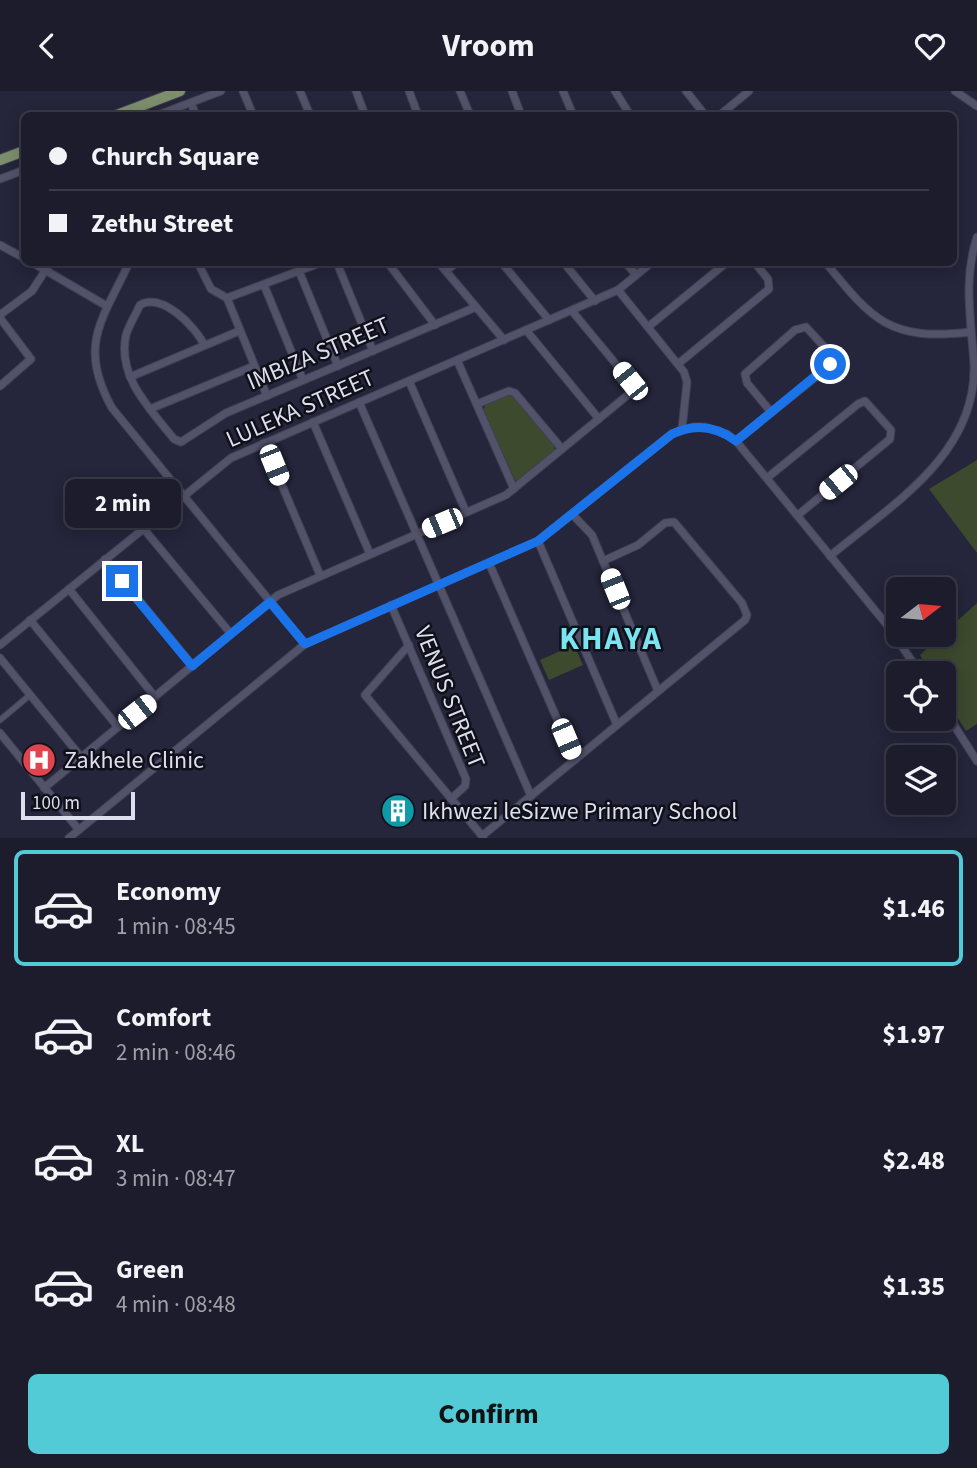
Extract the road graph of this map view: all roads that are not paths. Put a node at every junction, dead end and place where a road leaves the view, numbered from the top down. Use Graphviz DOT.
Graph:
graph roads {
  1 [pos="180,91"];
  2 [pos="221,91"];
  3 [pos="243,91"];
  4 [pos="300,91"];
  5 [pos="356,91"];
  6 [pos="409,91"];
  7 [pos="460,91"];
  8 [pos="512,91"];
  9 [pos="563,91"];
  10 [pos="615,91"];
  11 [pos="685,91"];
  12 [pos="955,91"];
  13 [pos="747,92"];
  14 [pos="191,103"];
  15 [pos="977,106"];
  16 [pos="125,112"];
  17 [pos="166,112"];
  18 [pos="195,112"];
  19 [pos="252,112"];
  20 [pos="309,112"];
  21 [pos="364,112"];
  22 [pos="417,112"];
  23 [pos="469,112"];
  24 [pos="520,112"];
  25 [pos="572,112"];
  26 [pos="628,112"];
  27 [pos="702,112"];
  28 [pos="724,112"];
  29 [pos="21,152"];
  30 [pos="0,160"];
  31 [pos="21,171"];
  32 [pos="0,179"];
  33 [pos="977,237"];
  34 [pos="0,244"];
  35 [pos="21,256"];
  36 [pos="48,266"];
  37 [pos="127,266"];
  38 [pos="200,266"];
  39 [pos="312,266"];
  40 [pos="338,266"];
  41 [pos="390,266"];
  42 [pos="442,266"];
  43 [pos="452,266"];
  44 [pos="504,266"];
  45 [pos="566,266"];
  46 [pos="628,266"];
  47 [pos="647,266"];
  48 [pos="722,266"];
  49 [pos="757,266"];
  50 [pos="828,266"];
  51 [pos="299,271"];
  52 [pos="446,271"];
  53 [pos="636,275"];
  54 [pos="264,285"];
  55 [pos="618,291"];
  56 [pos="228,298"];
  57 [pos="595,301"];
  58 [pos="106,305"];
  59 [pos="476,307"];
  60 [pos="572,311"];
  61 [pos="0,316"];
  62 [pos="549,320"];
  63 [pos="435,324"];
  64 [pos="648,327"];
  65 [pos="526,330"];
  66 [pos="239,331"];
  67 [pos="970,332"];
  68 [pos="504,340"];
  69 [pos="204,345"];
  70 [pos="373,351"];
  71 [pos="457,360"];
  72 [pos="678,364"];
  73 [pos="254,366"];
  74 [pos="338,366"];
  75 [pos="130,377"];
  76 [pos="303,380"];
  77 [pos="409,381"];
  78 [pos="0,386"];
  79 [pos="267,396"];
  80 [pos="359,402"];
  81 [pos="477,404"];
  82 [pos="150,409"];
  83 [pos="771,412"];
  84 [pos="599,419"];
  85 [pos="313,422"];
  86 [pos="682,429"];
  87 [pos="736,441"];
  88 [pos="264,443"];
  89 [pos="562,449"];
  90 [pos="767,478"];
  91 [pos="514,489"];
  92 [pos="183,495"];
  93 [pos="466,512"];
  94 [pos="572,514"];
  95 [pos="798,515"];
  96 [pos="143,528"];
  97 [pos="418,533"];
  98 [pos="538,541"];
  99 [pos="370,554"];
  100 [pos="830,556"];
  101 [pos="105,559"];
  102 [pos="603,561"];
  103 [pos="489,563"];
  104 [pos="320,575"];
  105 [pos="440,584"];
  106 [pos="69,589"];
  107 [pos="270,602"];
  108 [pos="391,605"];
  109 [pos="30,620"];
  110 [pos="231,634"];
  111 [pos="305,644"];
  112 [pos="0,645"];
  113 [pos="408,645"];
  114 [pos="0,658"];
  115 [pos="913,661"];
  116 [pos="192,666"];
  117 [pos="658,691"];
  118 [pos="30,695"];
  119 [pos="155,697"];
  120 [pos="0,720"];
  121 [pos="617,725"];
  122 [pos="118,727"];
  123 [pos="956,728"];
  124 [pos="0,733"];
  125 [pos="81,757"];
  126 [pos="575,759"];
  127 [pos="977,761"];
  128 [pos="44,788"];
  129 [pos="531,796"];
  130 [pos="451,799"];
  131 [pos="79,830"];
  132 [pos="482,837"];
  133 [pos="69,838"];
  1 -- 16 [label="main road"];
  2 -- 14 [label="street"];
  3 -- 19 [label="street"];
  4 -- 20 [label="street"];
  5 -- 21 [label="street"];
  6 -- 22 [label="street"];
  7 -- 23 [label="street"];
  8 -- 24 [label="street"];
  9 -- 25 [label="street"];
  10 -- 26 [label="street"];
  11 -- 27 [label="street"];
  12 -- 15 [label="street"];
  13 -- 28 [label="street"];
  14 -- 17 [label="street"];
  14 -- 18 [label="street"];
  29 -- 30 [label="main road"];
  31 -- 32 [label="street"];
  33 -- 67 [label="street"];
  34 -- 35 [label="street"];
  36 -- 58 [label="street"];
  36 -- 61 [label="street"];
  37 -- 58 [label="street"];
  38 -- 56 [label="street"];
  39 -- 51 [label="street"];
  40 -- 70 [label="street"];
  41 -- 63 [label="street"];
  42 -- 52 [label="street"];
  43 -- 52 [label="street"];
  44 -- 62 [label="street"];
  45 -- 57 [label="street"];
  46 -- 53 [label="street"];
  47 -- 53 [label="street, LULEKA STREET"];
  48 -- 64 [label="street"];
  49 -- 72 [label="street"];
  50 -- 67 [label="street"];
  51 -- 54 [label="street"];
  51 -- 74 [label="street"];
  52 -- 59 [label="street"];
  53 -- 55 [label="street, LULEKA STREET"];
  54 -- 56 [label="street"];
  54 -- 76 [label="street"];
  55 -- 57 [label="street, LULEKA STREET"];
  55 -- 64 [label="street"];
  56 -- 66 [label="street"];
  57 -- 60 [label="street, LULEKA STREET"];
  58 -- 92 [label="street"];
  59 -- 63 [label="street, IMBIZA STREET"];
  59 -- 68 [label="street"];
  60 -- 62 [label="street, LULEKA STREET"];
  60 -- 84 [label="street"];
  61 -- 78 [label="street"];
  62 -- 65 [label="street, LULEKA STREET"];
  63 -- 70 [label="street, IMBIZA STREET"];
  64 -- 72 [label="street"];
  65 -- 68 [label="street, LULEKA STREET"];
  65 -- 84 [label="street"];
  66 -- 69 [label="street"];
  66 -- 73 [label="street"];
  67 -- 100 [label="street"];
  68 -- 71 [label="street, LULEKA STREET"];
  69 -- 75 [label="street"];
  69 -- 75 [label="street"];
  70 -- 74 [label="street, IMBIZA STREET"];
  71 -- 77 [label="street, LULEKA STREET"];
  71 -- 81 [label="street"];
  72 -- 86 [label="street"];
  73 -- 79 [label="street"];
  73 -- 82 [label="street"];
  74 -- 76 [label="street, IMBIZA STREET"];
  75 -- 82 [label="street"];
  76 -- 79 [label="street, IMBIZA STREET"];
  77 -- 80 [label="street, LULEKA STREET"];
  77 -- 93 [label="street"];
  79 -- 82 [label="street, IMBIZA STREET"];
  80 -- 85 [label="street, LULEKA STREET"];
  80 -- 97 [label="street"];
  81 -- 89 [label="street"];
  81 -- 91 [label="street"];
  83 -- 83 [label="street"];
  83 -- 87 [label="street"];
  84 -- 89 [label="street"];
  85 -- 88 [label="street, LULEKA STREET"];
  85 -- 99 [label="street"];
  86 -- 87 [label="street"];
  86 -- 94 [label="street"];
  87 -- 90 [label="street"];
  88 -- 92 [label="street, LULEKA STREET"];
  88 -- 104 [label="street"];
  89 -- 91 [label="street"];
  90 -- 95 [label="street"];
  90 -- 95 [label="street"];
  91 -- 93 [label="street"];
  92 -- 96 [label="street, LULEKA STREET"];
  92 -- 107 [label="street"];
  93 -- 97 [label="street"];
  94 -- 98 [label="street"];
  94 -- 102 [label="street"];
  95 -- 100 [label="street"];
  96 -- 101 [label="street, LULEKA STREET"];
  96 -- 110 [label="street"];
  97 -- 99 [label="street"];
  97 -- 105 [label="street"];
  98 -- 103 [label="street"];
  98 -- 121 [label="street"];
  99 -- 104 [label="street"];
  100 -- 115 [label="street"];
  101 -- 106 [label="street, LULEKA STREET"];
  101 -- 116 [label="street"];
  102 -- 117 [label="street"];
  102 -- 117 [label="street"];
  103 -- 105 [label="street"];
  103 -- 126 [label="street"];
  104 -- 107 [label="street"];
  105 -- 108 [label="street"];
  105 -- 129 [label="street"];
  106 -- 109 [label="street, LULEKA STREET"];
  106 -- 119 [label="street"];
  107 -- 110 [label="street"];
  107 -- 111 [label="street"];
  108 -- 111 [label="street"];
  108 -- 113 [label="street, VENUS STREET"];
  109 -- 112 [label="street, LULEKA STREET"];
  109 -- 122 [label="street"];
  110 -- 116 [label="street"];
  111 -- 131 [label="street"];
  113 -- 130 [label="street, VENUS STREET"];
  113 -- 130 [label="street"];
  114 -- 118 [label="street"];
  116 -- 119 [label="street"];
  117 -- 121 [label="street"];
  118 -- 120 [label="street"];
  118 -- 125 [label="street"];
  119 -- 122 [label="street"];
  121 -- 126 [label="street"];
  122 -- 125 [label="street"];
  123 -- 127 [label="street"];
  124 -- 128 [label="street"];
  125 -- 128 [label="street"];
  126 -- 129 [label="street"];
  128 -- 131 [label="street"];
  129 -- 132 [label="street"];
  130 -- 132 [label="street"];
  131 -- 133 [label="street"];
}
